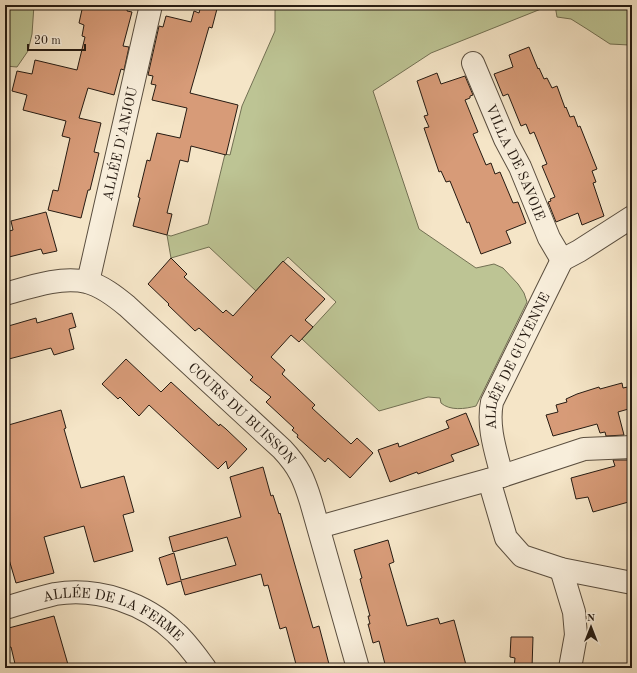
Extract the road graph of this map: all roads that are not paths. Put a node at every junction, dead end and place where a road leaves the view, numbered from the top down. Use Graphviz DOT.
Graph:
graph roads {
  1 [pos="151,5"];
  2 [pos="473,63"];
  3 [pos="632,217"];
  4 [pos="562,260"];
  5 [pos="88,282"];
  6 [pos="5,294"];
  7 [pos="632,448"];
  8 [pos="496,478"];
  9 [pos="319,527"];
  10 [pos="561,569"];
  11 [pos="632,583"];
  12 [pos="5,608"];
  13 [pos="205,668"];
  14 [pos="358,668"];
  15 [pos="570,668"];
  1 -- 5 [label="street, ALLÉE D'ANJOU"];
  2 -- 4 [label="street, VILLA DE SAVOIE"];
  3 -- 4 [label="street"];
  4 -- 8 [label="street, ALLÉE DE GUYENNE"];
  5 -- 6 [label="street, COURS DU BUISSON"];
  5 -- 9 [label="street, COURS DU BUISSON"];
  7 -- 8 [label="street"];
  8 -- 9 [label="street"];
  8 -- 10 [label="street, ALLÉE DE GUYENNE"];
  9 -- 14 [label="street, COURS DU BUISSON"];
  10 -- 11 [label="street, ALLÉE DE GUYENNE"];
  10 -- 15 [label="street"];
  12 -- 13 [label="street, ALLÉE DE LA FERME"];
}
